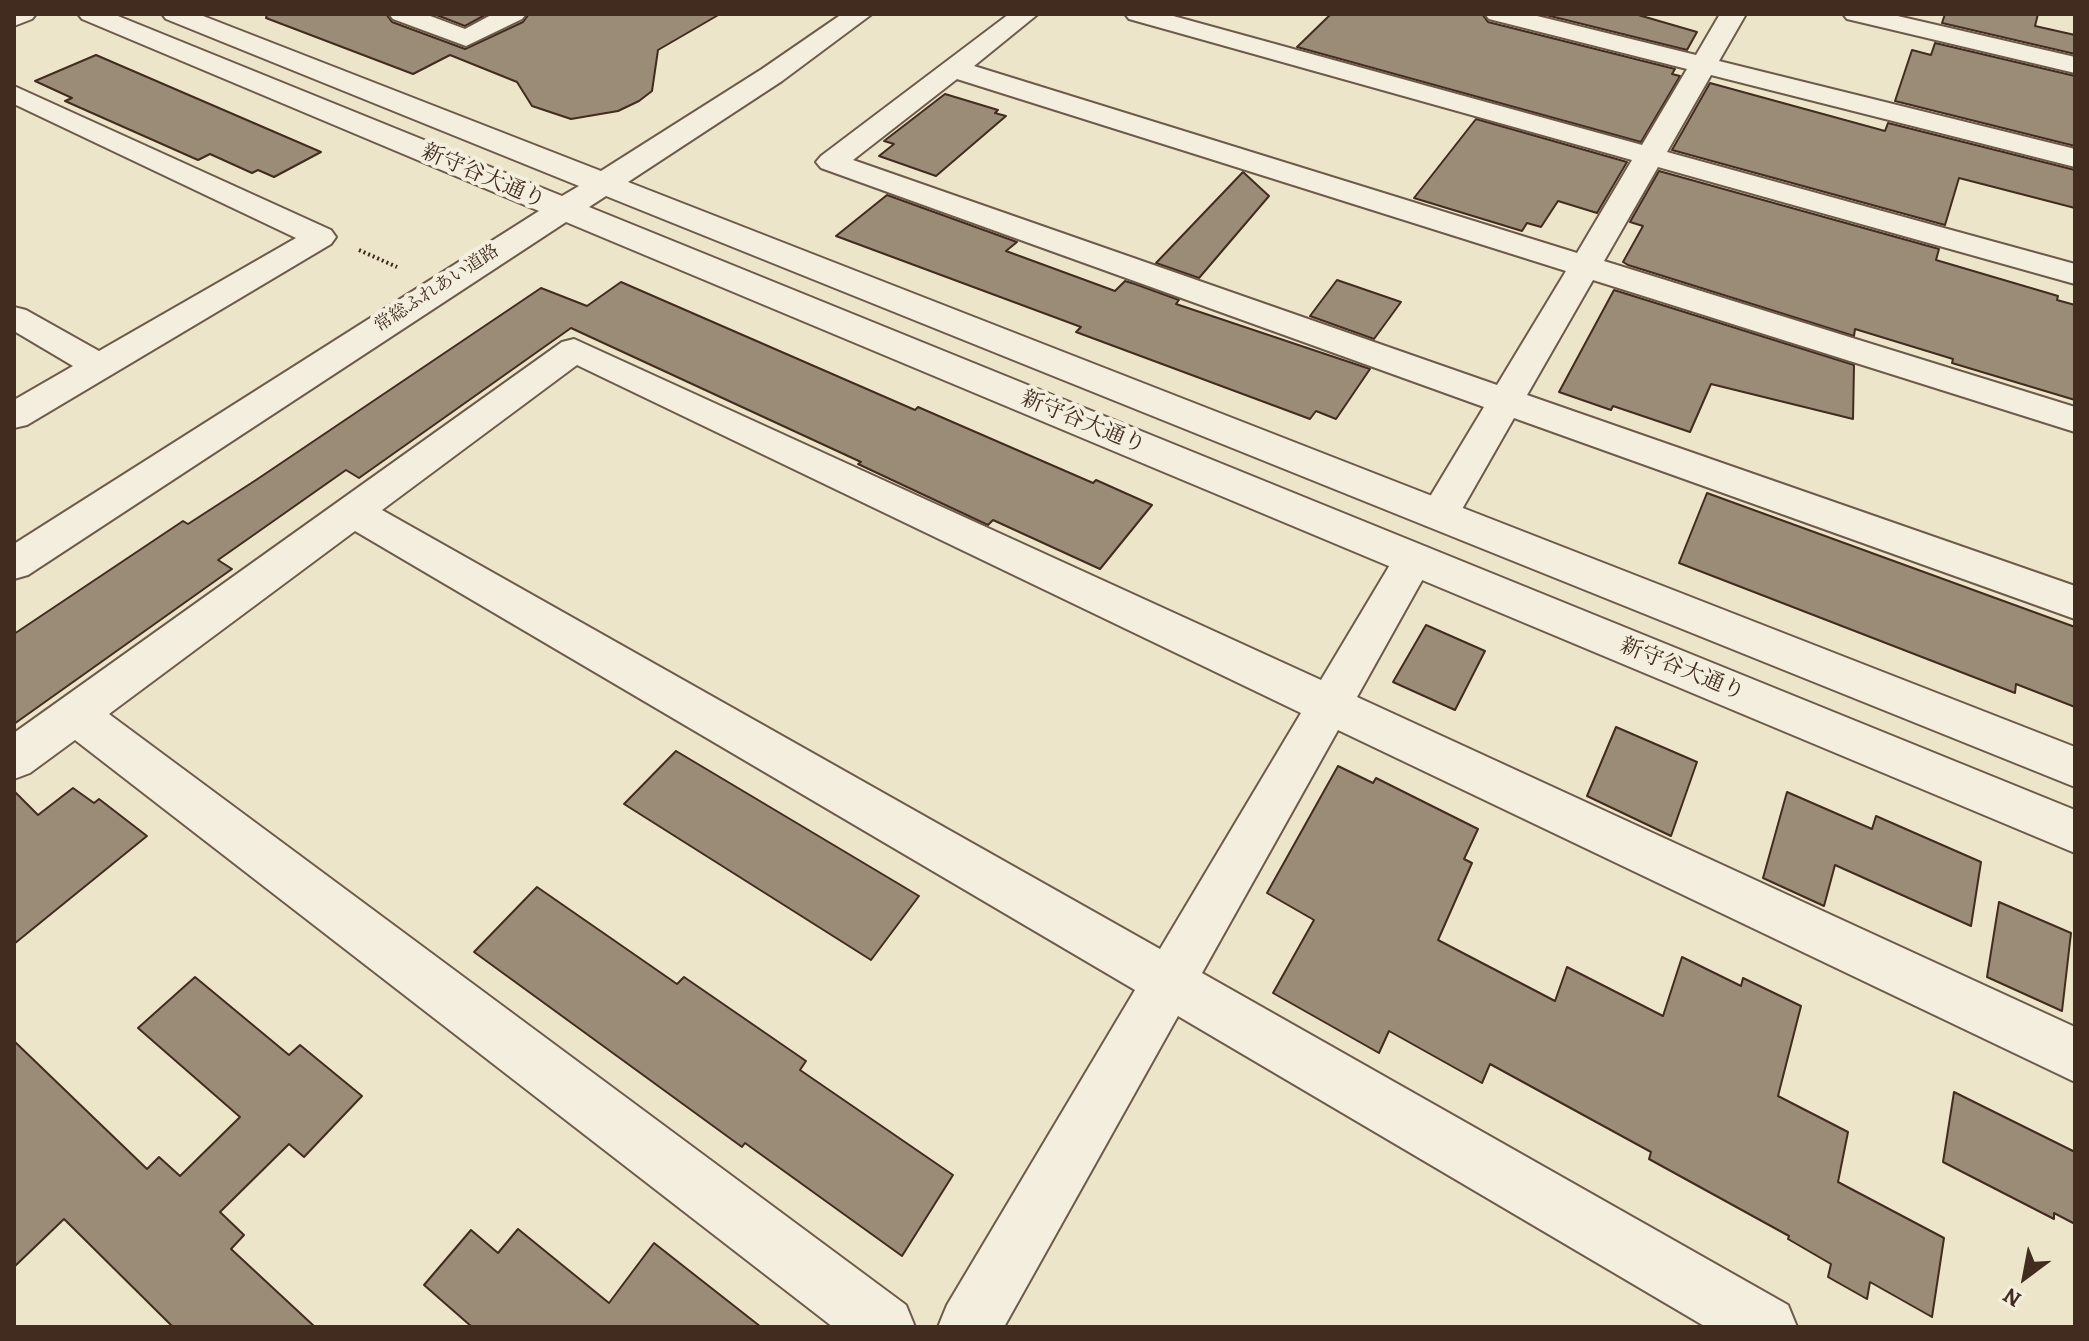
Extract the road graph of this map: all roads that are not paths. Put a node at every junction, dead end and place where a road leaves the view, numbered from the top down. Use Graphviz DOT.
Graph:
graph roads {
  1 [pos="23,14"];
  2 [pos="91,14"];
  3 [pos="175,14"];
  4 [pos="402,14"];
  5 [pos="513,14"];
  6 [pos="859,14"];
  7 [pos="1025,14"];
  8 [pos="1138,14"];
  9 [pos="1498,14"];
  10 [pos="1733,14"];
  11 [pos="1856,14"];
  12 [pos="14,18"];
  13 [pos="1703,65"];
  14 [pos="2075,65"];
  15 [pos="955,69"];
  16 [pos="14,94"];
  17 [pos="1650,156"];
  18 [pos="2075,158"];
  19 [pos="603,183"];
  20 [pos="560,209"];
  21 [pos="1585,267"];
  22 [pos="2075,274"];
  23 [pos="14,317"];
  24 [pos="100,366"];
  25 [pos="1508,400"];
  26 [pos="14,416"];
  27 [pos="2075,420"];
  28 [pos="354,512"];
  29 [pos="1439,515"];
  30 [pos="1414,559"];
  31 [pos="14,564"];
  32 [pos="2075,603"];
  33 [pos="1328,706"];
  34 [pos="75,714"];
  35 [pos="14,759"];
  36 [pos="2075,767"];
  37 [pos="2075,832"];
  38 [pos="1168,983"];
  39 [pos="2075,1055"];
  40 [pos="884,1327"];
  41 [pos="969,1327"];
  42 [pos="1766,1327"];
  1 -- 12 [label="street"];
  2 -- 20 [label="street, 新守谷大通り"];
  3 -- 19 [label="street, 新守谷大通り"];
  4 -- 5 [label="street"];
  6 -- 19 [label="street, 常総ふれあい道路"];
  7 -- 15 [label="street"];
  8 -- 17 [label="street"];
  9 -- 13 [label="street"];
  10 -- 13 [label="street"];
  11 -- 14 [label="street"];
  13 -- 17 [label="street"];
  13 -- 18 [label="street"];
  15 -- 21 [label="street"];
  15 -- 25 [label="street"];
  16 -- 24 [label="street"];
  17 -- 21 [label="street"];
  17 -- 22 [label="street"];
  19 -- 20 [label="street, 常総ふれあい道路"];
  19 -- 29 [label="street, 新守谷大通り"];
  20 -- 30 [label="street, 新守谷大通り"];
  20 -- 31 [label="street, 常総ふれあい道路"];
  21 -- 25 [label="street"];
  21 -- 27 [label="street"];
  23 -- 24 [label="street"];
  24 -- 26 [label="street"];
  25 -- 29 [label="street"];
  25 -- 32 [label="street"];
  28 -- 33 [label="street"];
  28 -- 34 [label="street"];
  28 -- 38 [label="street"];
  29 -- 36 [label="street, 新守谷大通り"];
  30 -- 33 [label="street"];
  30 -- 37 [label="street, 新守谷大通り"];
  33 -- 38 [label="street"];
  33 -- 39 [label="street"];
  34 -- 35 [label="street"];
  34 -- 40 [label="street"];
  38 -- 41 [label="street"];
  38 -- 42 [label="street"];
}
